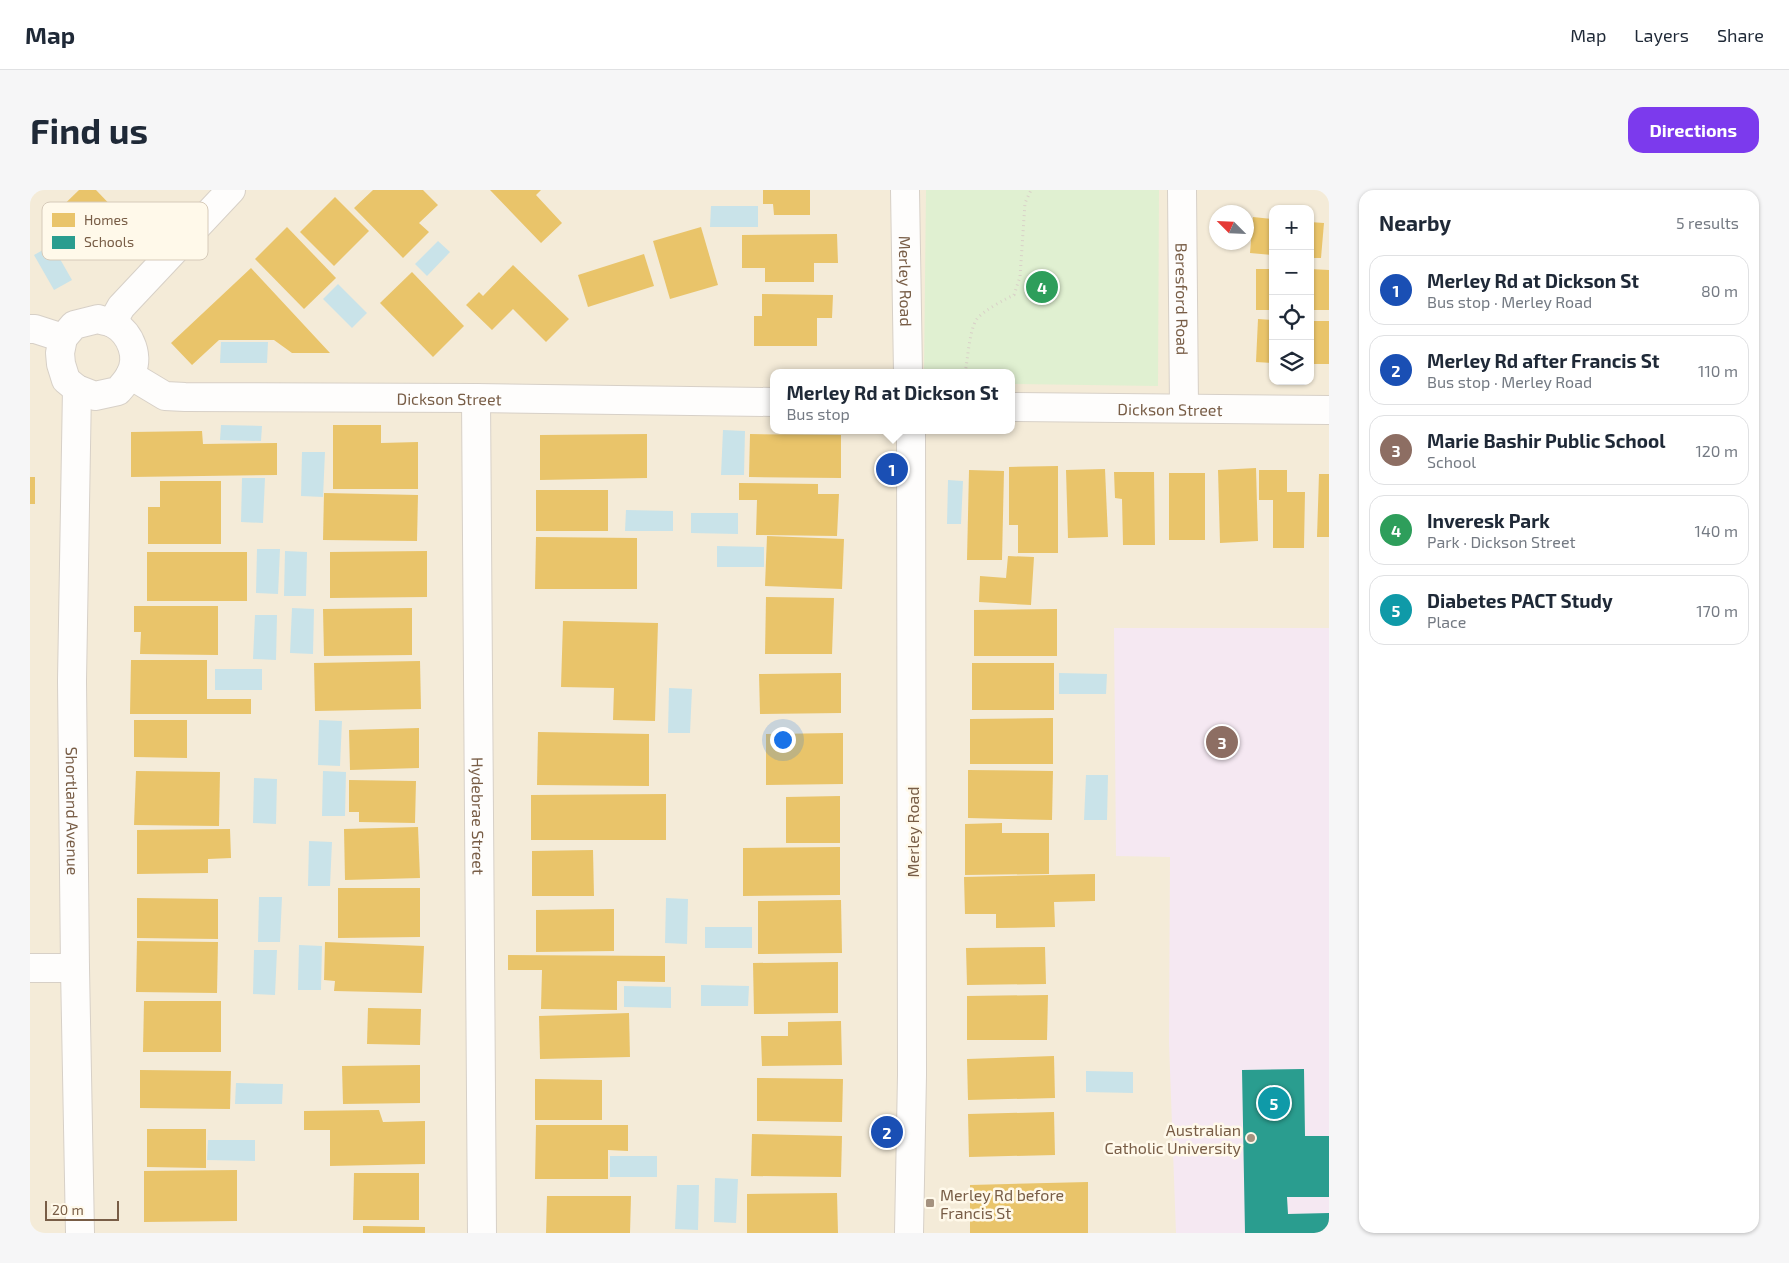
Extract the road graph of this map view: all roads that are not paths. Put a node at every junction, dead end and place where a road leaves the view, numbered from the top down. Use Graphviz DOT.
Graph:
graph roads {
  1 [pos="231,190"];
  2 [pos="905,190"];
  3 [pos="1182,190"];
  4 [pos="208,214"];
  5 [pos="165,260"];
  6 [pos="112,323"];
  7 [pos="30,329"];
  8 [pos="63,338"];
  9 [pos="908,369"];
  10 [pos="130,375"];
  11 [pos="77,389"];
  12 [pos="476,398"];
  13 [pos="770,402"];
  14 [pos="1015,407"];
  15 [pos="1184,408"];
  16 [pos="1329,410"];
  17 [pos="911,434"];
  18 [pos="30,968"];
  19 [pos="75,968"];
  20 [pos="80,1233"];
  21 [pos="482,1233"];
  22 [pos="909,1233"];
  1 -- 4 [label="street"];
  2 -- 9 [label="street, Merley Road"];
  3 -- 15 [label="street, Beresford Road"];
  5 -- 6 [label="street"];
  6 -- 8 [label="street"];
  6 -- 10 [label="street"];
  7 -- 8 [label="street"];
  8 -- 11 [label="street"];
  10 -- 11 [label="street"];
  10 -- 12 [label="street, Dickson Street"];
  11 -- 19 [label="street, Shortland Avenue"];
  12 -- 13 [label="street, Dickson Street"];
  12 -- 21 [label="street, Hydebrae Street"];
  14 -- 15 [label="street, Dickson Street"];
  15 -- 16 [label="street, Dickson Street"];
  17 -- 22 [label="street, Merley Road"];
  18 -- 19 [label="street"];
  19 -- 20 [label="street, Shortland Avenue"];
}
